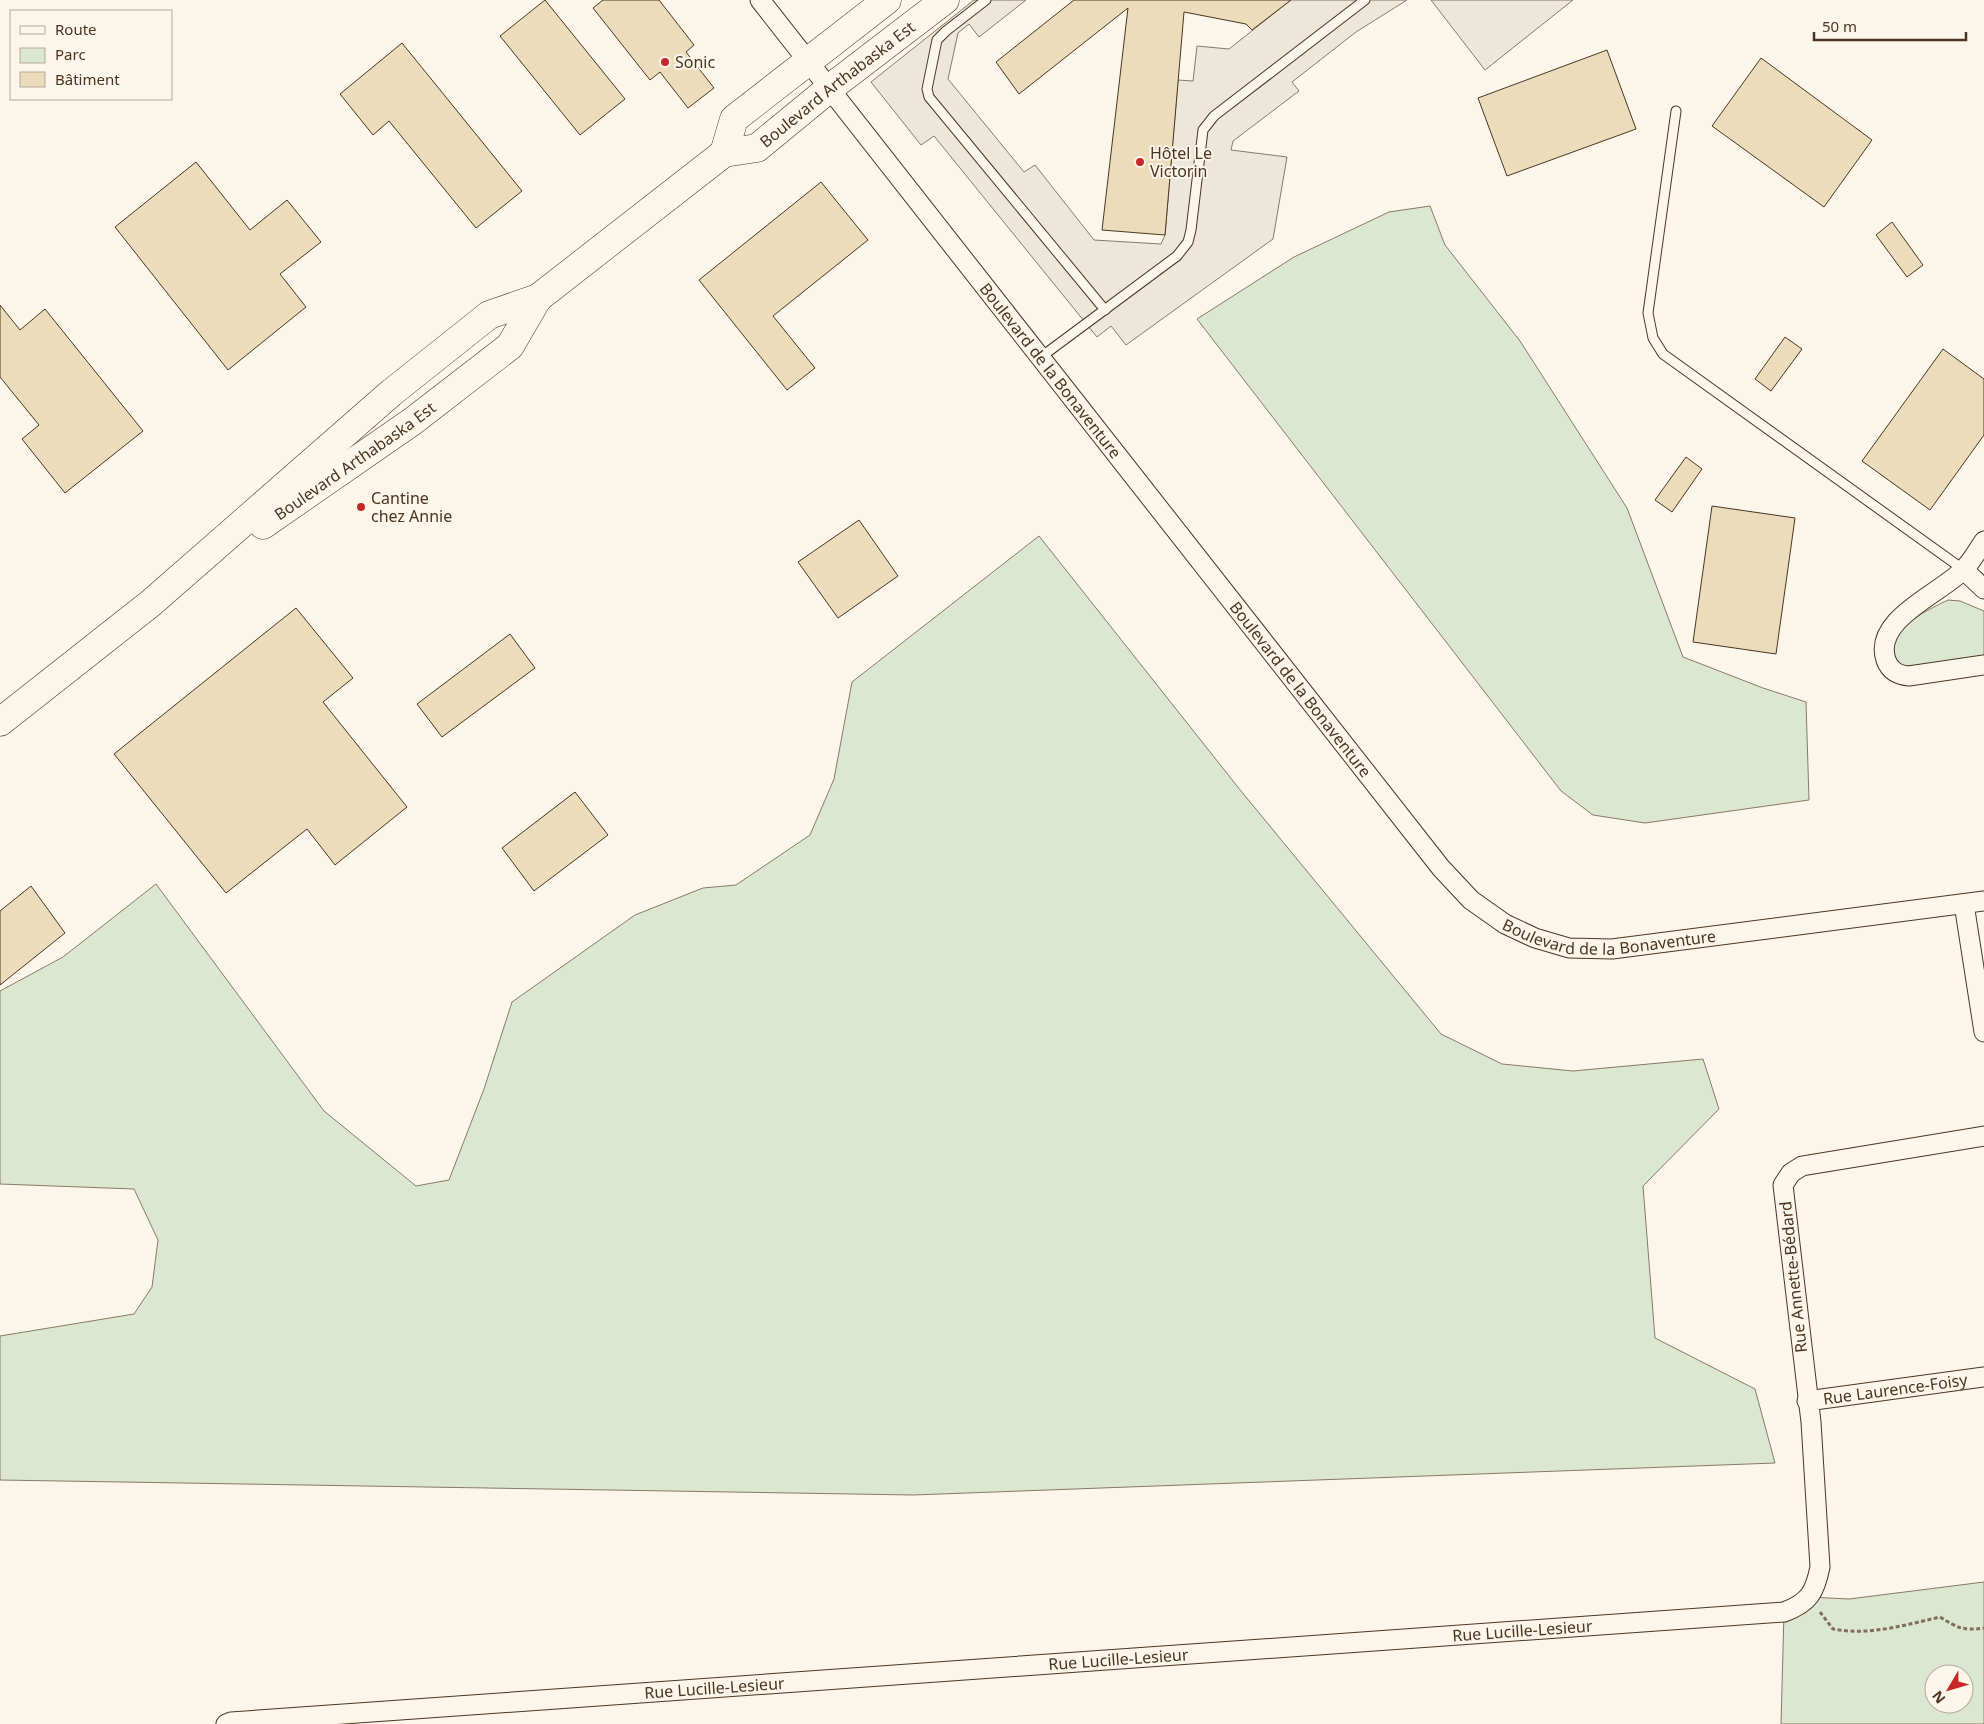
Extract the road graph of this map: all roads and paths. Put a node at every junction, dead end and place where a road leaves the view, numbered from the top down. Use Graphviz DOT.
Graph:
graph roads {
  1 [pos="760,0"];
  2 [pos="887,0"];
  3 [pos="945,0"];
  4 [pos="986,0"];
  5 [pos="1365,0"];
  6 [pos="808,62"];
  7 [pos="830,88"];
  8 [pos="1676,112"];
  9 [pos="724,153"];
  10 [pos="538,298"];
  11 [pos="1106,310"];
  12 [pos="1041,357"];
  13 [pos="1984,540"];
  14 [pos="1964,570"];
  15 [pos="1984,589"];
  16 [pos="151,604"];
  17 [pos="1984,665"];
  18 [pos="0,722"];
  19 [pos="1984,901"];
  20 [pos="1964,904"];
  21 [pos="1984,1032"];
  22 [pos="1984,1136"];
  23 [pos="1984,1377"];
  24 [pos="1807,1401"];
  25 [pos="1809,1597"];
  26 [pos="1984,1628"];
  27 [pos="226,1724"];
  1 -- 6 [label="street, Boulevard de la Bonaventure"];
  2 -- 6 [label="main road"];
  3 -- 7 [label="main road, Boulevard Arthabaska Est"];
  4 -- 11 [label="lane"];
  5 -- 11 [label="lane"];
  6 -- 7 [label="street, Boulevard de la Bonaventure"];
  6 -- 9 [label="main road"];
  7 -- 9 [label="main road, Boulevard Arthabaska Est"];
  7 -- 12 [label="street, Boulevard de la Bonaventure"];
  8 -- 14 [label="lane"];
  9 -- 10 [label="main road, Boulevard Arthabaska Est"];
  10 -- 16 [label="main road, Boulevard Arthabaska Est"];
  10 -- 16 [label="main road, Boulevard Arthabaska Est"];
  11 -- 12 [label="lane"];
  12 -- 20 [label="street, Boulevard de la Bonaventure"];
  13 -- 14 [label="street"];
  14 -- 15 [label="street"];
  14 -- 17 [label="street"];
  16 -- 18 [label="main road, Boulevard Arthabaska Est"];
  19 -- 20 [label="street, Boulevard de la Bonaventure"];
  20 -- 21 [label="street"];
  22 -- 24 [label="street, Rue Annette-Bédard"];
  23 -- 24 [label="street, Rue Laurence-Foisy"];
  24 -- 25 [label="street"];
  25 -- 26 [label="path"];
  25 -- 27 [label="street, Rue Lucille-Lesieur"];
}
